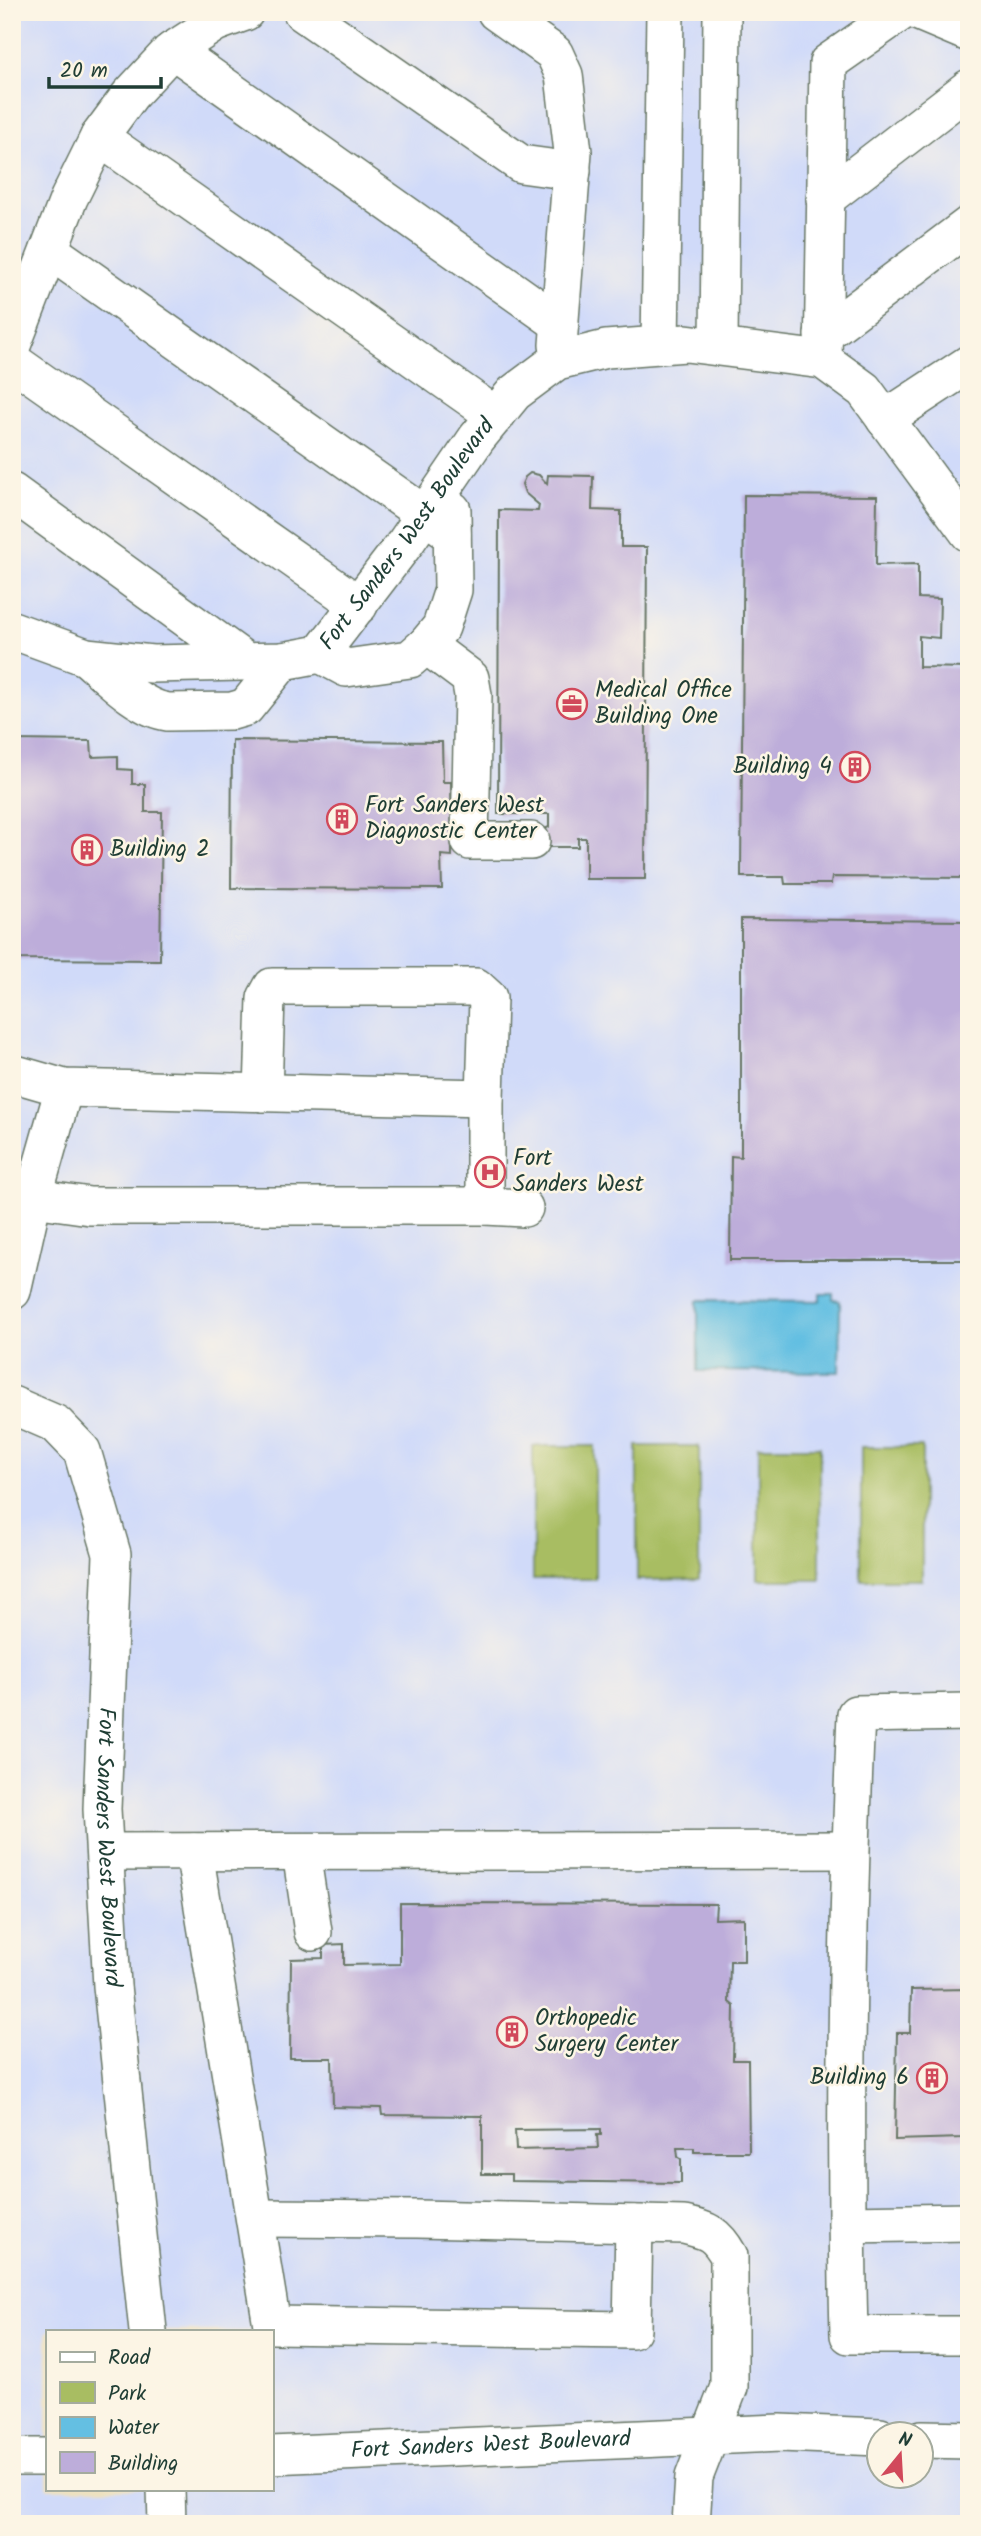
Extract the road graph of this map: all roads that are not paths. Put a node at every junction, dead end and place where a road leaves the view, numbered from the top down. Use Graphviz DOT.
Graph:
graph roads {
  1 [pos="245,12"];
  2 [pos="302,12"];
  3 [pos="496,12"];
  4 [pos="665,12"];
  5 [pos="722,12"];
  6 [pos="901,12"];
  7 [pos="919,12"];
  8 [pos="969,33"];
  9 [pos="173,50"];
  10 [pos="969,88"];
  11 [pos="99,137"];
  12 [pos="572,171"];
  13 [pos="825,199"];
  14 [pos="969,225"];
  15 [pos="49,250"];
  16 [pos="560,324"];
  17 [pos="12,345"];
  18 [pos="660,345"];
  19 [pos="719,346"];
  20 [pos="823,348"];
  21 [pos="12,361"];
  22 [pos="557,361"];
  23 [pos="969,364"];
  24 [pos="496,416"];
  25 [pos="885,419"];
  26 [pos="12,492"];
  27 [pos="965,521"];
  28 [pos="439,524"];
  29 [pos="359,605"];
  30 [pos="12,630"];
  31 [pos="426,645"];
  32 [pos="320,654"];
  33 [pos="86,657"];
  34 [pos="245,661"];
  35 [pos="283,661"];
  36 [pos="531,841"];
  37 [pos="12,1073"];
  38 [pos="64,1088"];
  39 [pos="263,1093"];
  40 [pos="485,1098"];
  41 [pos="23,1195"];
  42 [pos="485,1206"];
  43 [pos="524,1208"];
  44 [pos="12,1291"];
  45 [pos="12,1405"];
  46 [pos="969,1712"];
  47 [pos="850,1850"];
  48 [pos="105,1852"];
  49 [pos="194,1852"];
  50 [pos="301,1852"];
  51 [pos="313,1932"];
  52 [pos="255,2218"];
  53 [pos="969,2222"];
  54 [pos="634,2224"];
  55 [pos="847,2224"];
  56 [pos="148,2330"];
  57 [pos="969,2335"];
  58 [pos="866,2437"];
  59 [pos="710,2438"];
  60 [pos="936,2439"];
  61 [pos="969,2440"];
  62 [pos="273,2455"];
  63 [pos="12,2457"];
  64 [pos="46,2457"];
  65 [pos="166,2490"];
  66 [pos="167,2524"];
  67 [pos="691,2524"];
  1 -- 9 [label="lane"];
  2 -- 12 [label="lane"];
  3 -- 12 [label="lane"];
  4 -- 18 [label="lane"];
  5 -- 19 [label="lane"];
  6 -- 13 [label="lane"];
  7 -- 8 [label="lane"];
  9 -- 11 [label="lane"];
  9 -- 16 [label="lane"];
  10 -- 13 [label="lane"];
  11 -- 15 [label="lane"];
  11 -- 24 [label="lane"];
  12 -- 16 [label="lane"];
  13 -- 20 [label="lane"];
  14 -- 20 [label="lane"];
  15 -- 17 [label="lane"];
  15 -- 28 [label="lane"];
  16 -- 22 [label="lane"];
  18 -- 19 [label="lane, Fort Sanders West Boulevard"];
  18 -- 22 [label="lane, Fort Sanders West Boulevard"];
  19 -- 20 [label="lane, Fort Sanders West Boulevard"];
  20 -- 25 [label="lane, Fort Sanders West Boulevard"];
  21 -- 29 [label="lane"];
  22 -- 24 [label="lane, Fort Sanders West Boulevard"];
  23 -- 25 [label="lane"];
  24 -- 28 [label="lane, Fort Sanders West Boulevard"];
  25 -- 27 [label="lane, Fort Sanders West Boulevard"];
  26 -- 34 [label="lane"];
  28 -- 29 [label="lane, Fort Sanders West Boulevard"];
  28 -- 31 [label="lane"];
  29 -- 32 [label="lane, Fort Sanders West Boulevard"];
  30 -- 33 [label="lane, Fort Sanders West Boulevard"];
  31 -- 32 [label="lane"];
  31 -- 36 [label="lane"];
  32 -- 35 [label="lane, Fort Sanders West Boulevard"];
  33 -- 34 [label="lane, Fort Sanders West Boulevard"];
  33 -- 35 [label="lane"];
  34 -- 35 [label="lane, Fort Sanders West Boulevard"];
  37 -- 38 [label="lane"];
  38 -- 39 [label="lane"];
  38 -- 41 [label="lane"];
  39 -- 40 [label="lane"];
  39 -- 40 [label="lane"];
  40 -- 42 [label="lane"];
  41 -- 42 [label="lane"];
  41 -- 44 [label="lane"];
  42 -- 43 [label="lane"];
  45 -- 48 [label="lane, Fort Sanders West Boulevard"];
  46 -- 47 [label="lane"];
  47 -- 50 [label="lane"];
  47 -- 55 [label="lane"];
  48 -- 49 [label="lane"];
  48 -- 56 [label="lane, Fort Sanders West Boulevard"];
  49 -- 50 [label="lane"];
  49 -- 52 [label="lane"];
  50 -- 51 [label="lane"];
  52 -- 54 [label="lane"];
  52 -- 54 [label="lane"];
  53 -- 55 [label="lane"];
  54 -- 59 [label="lane"];
  55 -- 57 [label="lane"];
  58 -- 59 [label="lane, Fort Sanders West Boulevard"];
  59 -- 62 [label="lane, Fort Sanders West Boulevard"];
  59 -- 67 [label="lane"];
  60 -- 61 [label="lane"];
  63 -- 64 [label="lane"];
  65 -- 66 [label="lane"];
}
